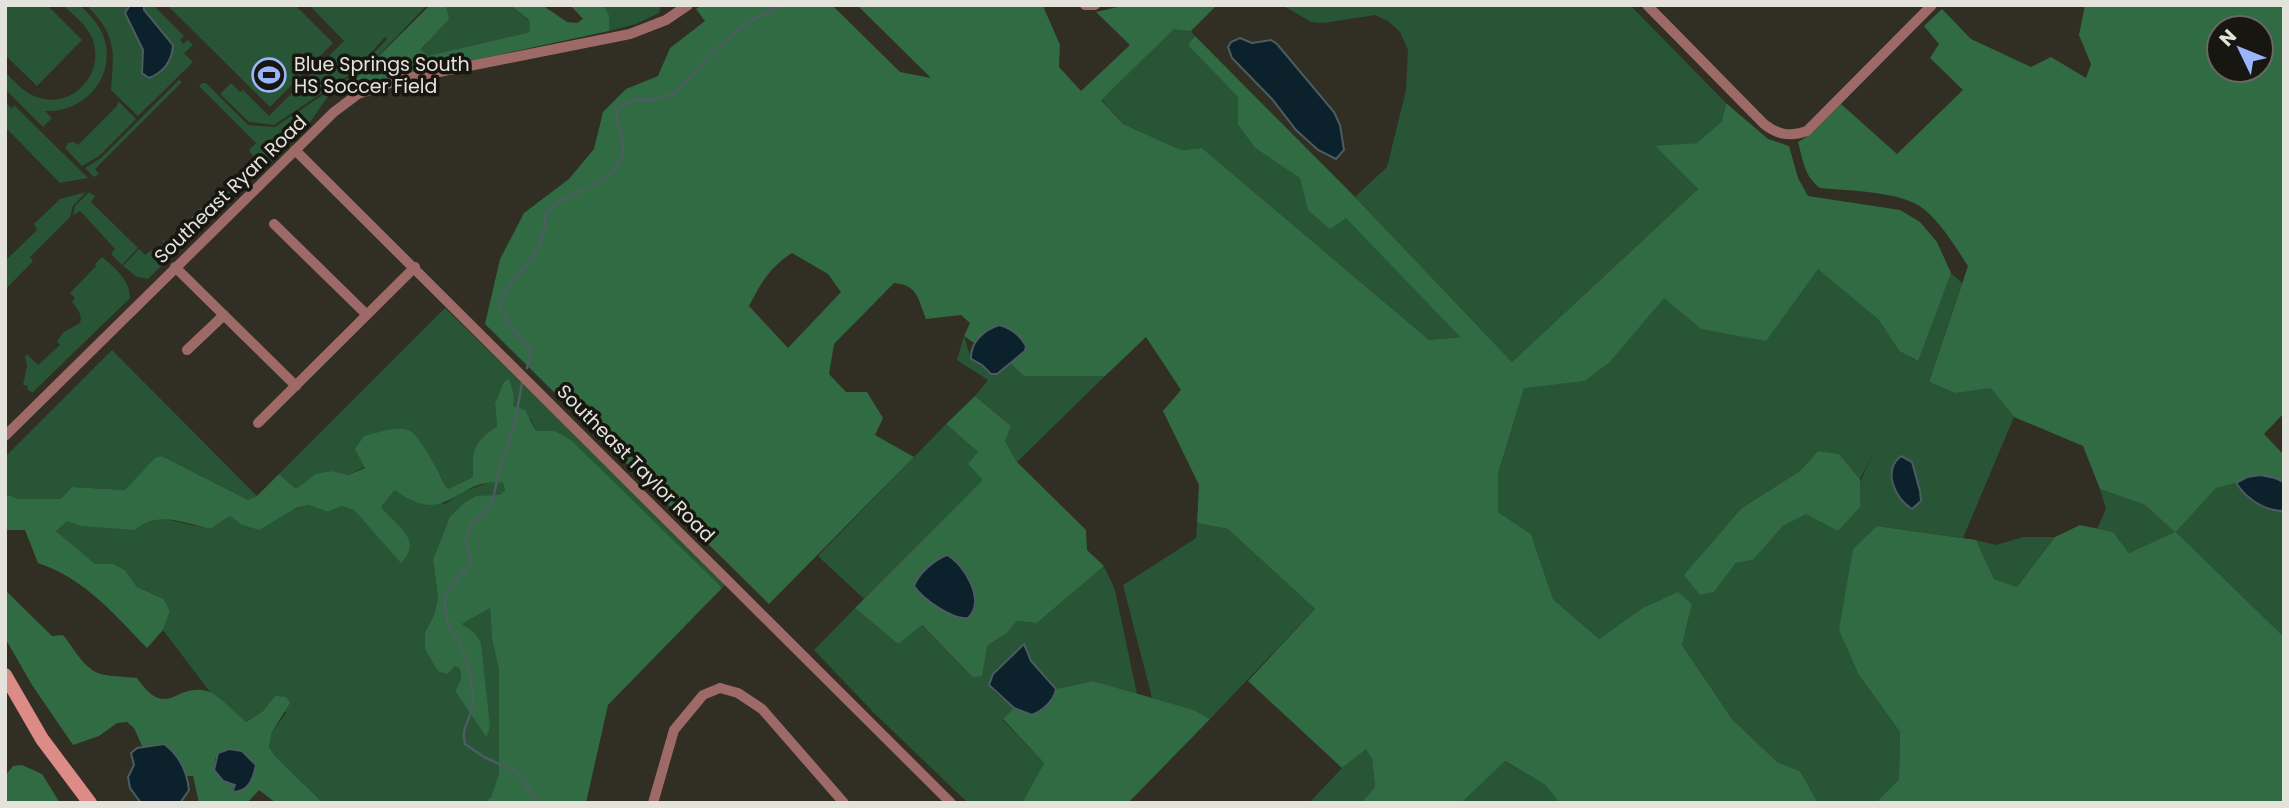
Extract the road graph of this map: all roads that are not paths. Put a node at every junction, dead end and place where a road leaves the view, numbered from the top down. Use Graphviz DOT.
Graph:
graph roads {
  1 [pos="688,5"];
  2 [pos="1085,5"];
  3 [pos="1095,5"];
  4 [pos="1647,5"];
  5 [pos="1933,5"];
  6 [pos="295,150"];
  7 [pos="274,224"];
  8 [pos="175,267"];
  9 [pos="415,267"];
  10 [pos="366,314"];
  11 [pos="224,315"];
  12 [pos="187,350"];
  13 [pos="296,386"];
  14 [pos="258,424"];
  15 [pos="5,436"];
  16 [pos="5,675"];
  17 [pos="90,803"];
  18 [pos="653,803"];
  19 [pos="844,803"];
  20 [pos="951,803"];
  1 -- 6 [label="street, Southeast Ryan Road"];
  2 -- 3 [label="street"];
  4 -- 5 [label="street"];
  6 -- 8 [label="street, Southeast Ryan Road"];
  6 -- 9 [label="street, Southeast Taylor Road"];
  7 -- 10 [label="street"];
  8 -- 11 [label="street"];
  8 -- 15 [label="street, Southeast Ryan Road"];
  9 -- 10 [label="street"];
  9 -- 20 [label="street, Southeast Taylor Road"];
  10 -- 13 [label="street"];
  11 -- 12 [label="street"];
  11 -- 13 [label="street"];
  13 -- 14 [label="street"];
  16 -- 17 [label="main road"];
  18 -- 19 [label="street"];
}
